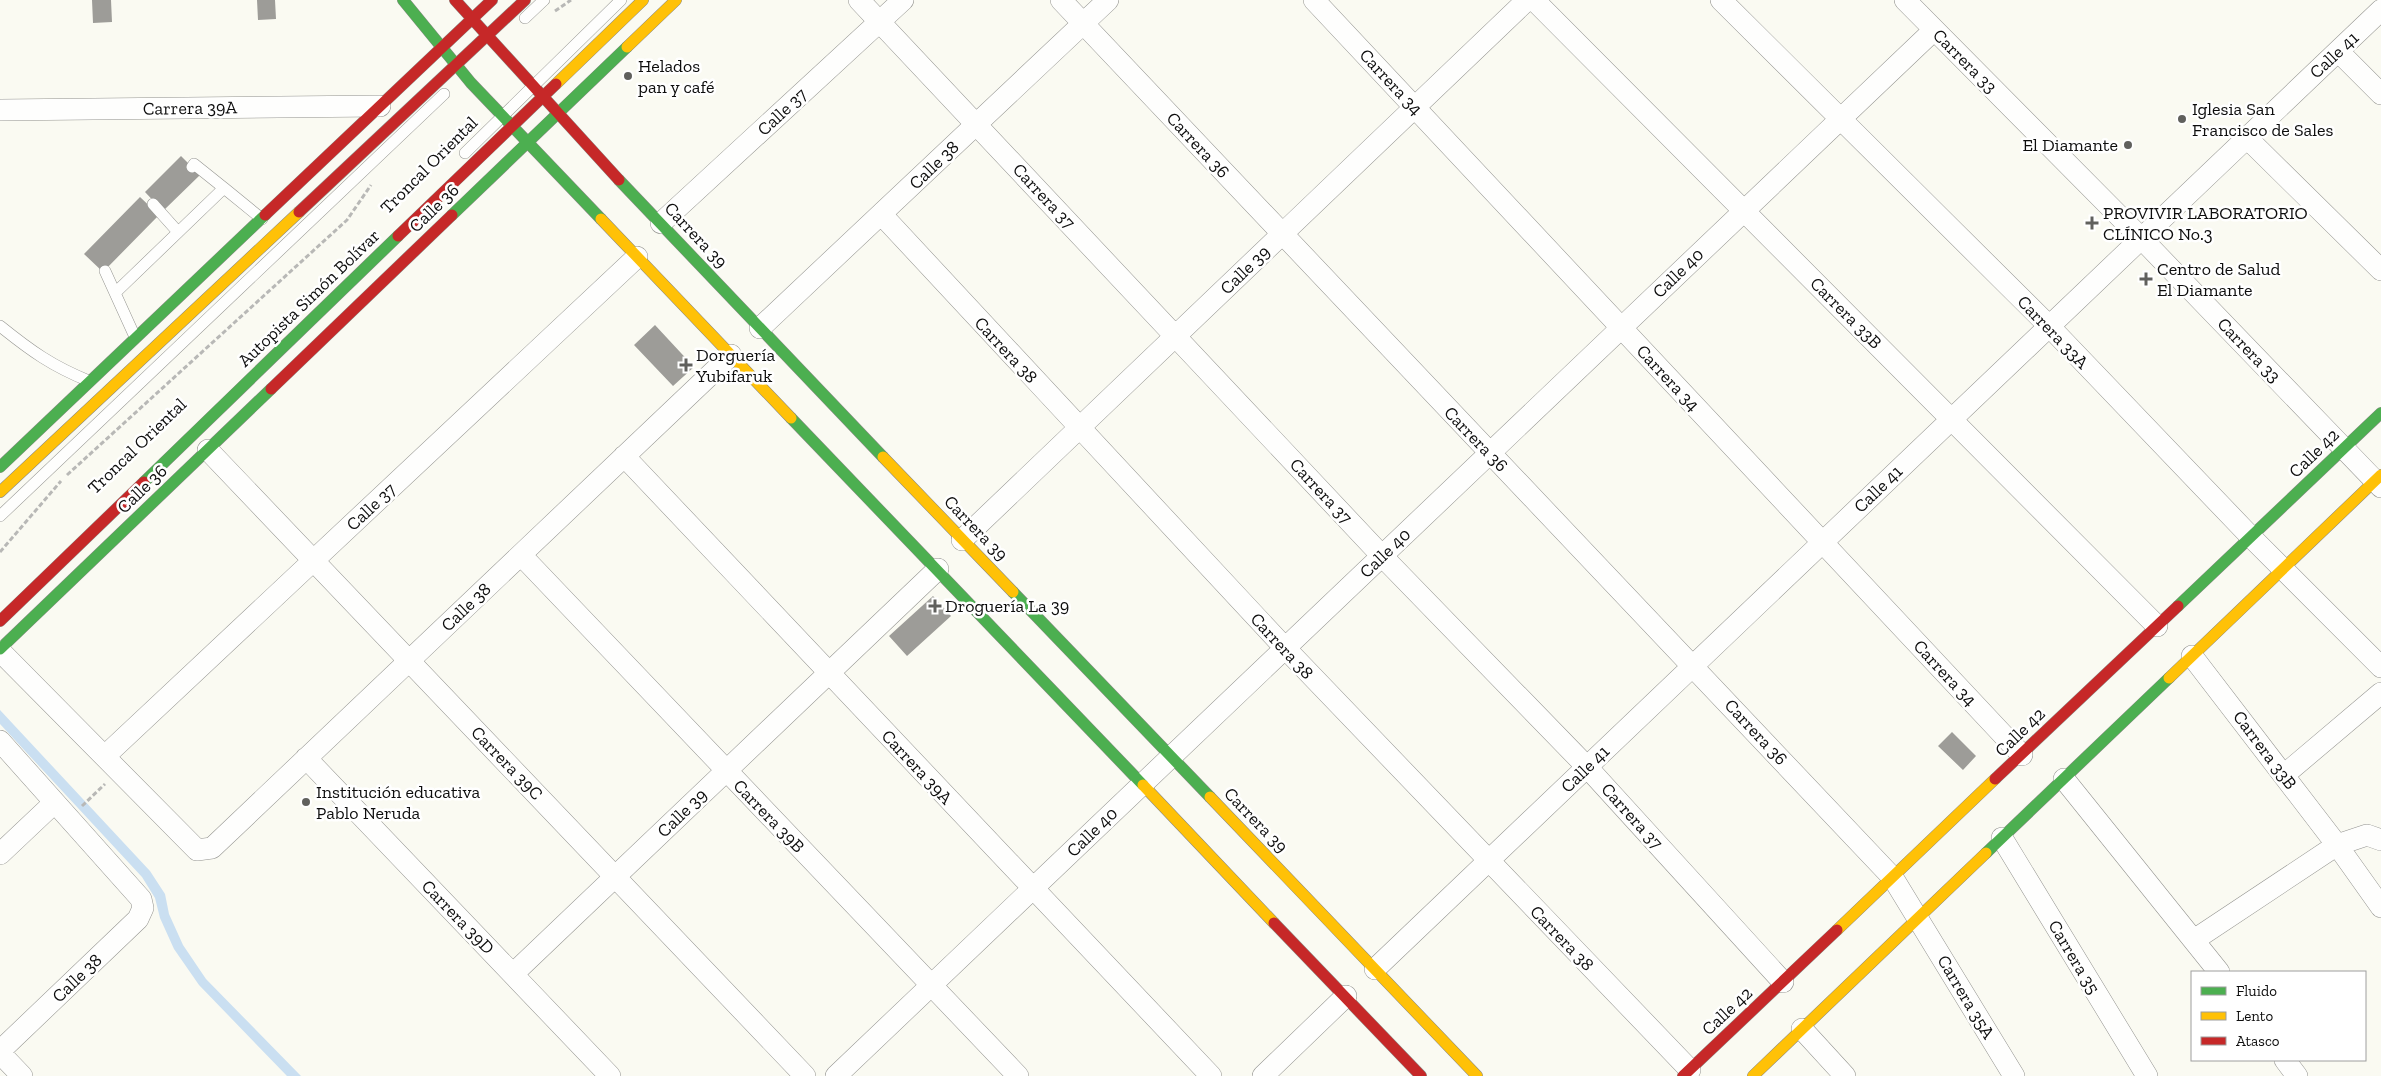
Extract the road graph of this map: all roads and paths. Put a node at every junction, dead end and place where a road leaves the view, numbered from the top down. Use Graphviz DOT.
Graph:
graph roads {
  1 [pos="403,0"];
  2 [pos="455,0"];
  3 [pos="492,0"];
  4 [pos="525,0"];
  5 [pos="544,0"];
  6 [pos="621,0"];
  7 [pos="643,0"];
  8 [pos="676,0"];
  9 [pos="859,0"];
  10 [pos="903,0"];
  11 [pos="1061,0"];
  12 [pos="1108,0"];
  13 [pos="1314,0"];
  14 [pos="1527,0"];
  15 [pos="1534,0"];
  16 [pos="1722,0"];
  17 [pos="1905,0"];
  18 [pos="2381,10"];
  19 [pos="472,19"];
  20 [pos="880,21"];
  21 [pos="1082,22"];
  22 [pos="516,26"];
  23 [pos="410,27"];
  24 [pos="1934,30"];
  25 [pos="487,36"];
  26 [pos="441,48"];
  27 [pos="2338,51"];
  28 [pos="412,59"];
  29 [pos="456,66"];
  30 [pos="413,75"];
  31 [pos="461,78"];
  32 [pos="532,87"];
  33 [pos="2381,94"];
  34 [pos="542,98"];
  35 [pos="380,106"];
  36 [pos="1414,108"];
  37 [pos="0,110"];
  38 [pos="406,112"];
  39 [pos="558,114"];
  40 [pos="503,117"];
  41 [pos="1840,119"];
  42 [pos="976,124"];
  43 [pos="512,126"];
  44 [pos="2246,138"];
  45 [pos="528,143"];
  46 [pos="457,162"];
  47 [pos="192,167"];
  48 [pos="373,183"];
  49 [pos="224,188"];
  50 [pos="431,188"];
  51 [pos="152,204"];
  52 [pos="1744,211"];
  53 [pos="882,215"];
  54 [pos="262,219"];
  55 [pos="661,223"];
  56 [pos="406,229"];
  57 [pos="178,232"];
  58 [pos="1282,234"];
  59 [pos="2142,238"];
  60 [pos="422,244"];
  61 [pos="637,257"];
  62 [pos="2381,270"];
  63 [pos="105,271"];
  64 [pos="115,293"];
  65 [pos="298,317"];
  66 [pos="0,326"];
  67 [pos="2049,326"];
  68 [pos="760,328"];
  69 [pos="1621,328"];
  70 [pos="1175,336"];
  71 [pos="136,338"];
  72 [pos="731,355"];
  73 [pos="89,381"];
  74 [pos="2381,413"];
  75 [pos="1952,419"];
  76 [pos="1078,429"];
  77 [pos="2344,448"];
  78 [pos="208,450"];
  79 [pos="1489,453"];
  80 [pos="624,456"];
  81 [pos="1,467"];
  82 [pos="14,478"];
  83 [pos="2379,481"];
  84 [pos="0,492"];
  85 [pos="0,516"];
  86 [pos="2251,537"];
  87 [pos="962,540"];
  88 [pos="1823,542"];
  89 [pos="0,552"];
  90 [pos="521,555"];
  91 [pos="1382,556"];
  92 [pos="314,560"];
  93 [pos="938,569"];
  94 [pos="2283,569"];
  95 [pos="0,621"];
  96 [pos="2157,626"];
  97 [pos="1285,648"];
  98 [pos="0,650"];
  99 [pos="2192,656"];
  100 [pos="410,661"];
  101 [pos="1693,666"];
  102 [pos="2381,667"];
  103 [pos="829,673"];
  104 [pos="2381,693"];
  105 [pos="0,740"];
  106 [pos="2022,755"];
  107 [pos="105,756"];
  108 [pos="1171,757"];
  109 [pos="306,758"];
  110 [pos="1587,767"];
  111 [pos="726,771"];
  112 [pos="2284,775"];
  113 [pos="2064,779"];
  114 [pos="106,783"];
  115 [pos="1142,785"];
  116 [pos="54,803"];
  117 [pos="77,811"];
  118 [pos="2002,838"];
  119 [pos="2381,840"];
  120 [pos="2337,845"];
  121 [pos="0,854"];
  122 [pos="1488,861"];
  123 [pos="615,877"];
  124 [pos="1893,878"];
  125 [pos="1032,889"];
  126 [pos="2381,907"];
  127 [pos="1918,918"];
  128 [pos="2194,940"];
  129 [pos="1375,969"];
  130 [pos="2218,971"];
  131 [pos="512,974"];
  132 [pos="1783,982"];
  133 [pos="931,985"];
  134 [pos="1346,996"];
  135 [pos="1802,1029"];
  136 [pos="0,1052"];
  137 [pos="2286,1061"];
  138 [pos="1687,1073"];
  139 [pos="22,1076"];
  140 [pos="610,1076"];
  141 [pos="805,1076"];
  142 [pos="836,1076"];
  143 [pos="1018,1076"];
  144 [pos="1211,1076"];
  145 [pos="1262,1076"];
  146 [pos="1421,1076"];
  147 [pos="1477,1076"];
  148 [pos="1753,1076"];
  149 [pos="1845,1076"];
  150 [pos="2014,1076"];
  151 [pos="2146,1076"];
  152 [pos="2297,1076"];
  1 -- 23 [label="main road"];
  1 -- 26 [label="main road"];
  2 -- 19 [label="main road, Carrera 39"];
  3 -- 19 [label="main road"];
  4 -- 25 [label="main road"];
  5 -- 22 [label="lane"];
  6 -- 32 [label="lane, Troncal Oriental"];
  7 -- 34 [label="main road, Autopista Simón Bolívar"];
  8 -- 39 [label="main road, Calle 36"];
  9 -- 20 [label="street, Carrera 37"];
  10 -- 20 [label="street, Calle 37"];
  11 -- 21 [label="street, Carrera 36"];
  12 -- 21 [label="street, Calle 38"];
  13 -- 36 [label="street, Carrera 34"];
  14 -- 36 [label="street, Calle 39"];
  15 -- 52 [label="street, Carrera 33B"];
  16 -- 41 [label="street, Carrera 33A"];
  17 -- 24 [label="street, Carrera 33"];
  18 -- 27 [label="street, Calle 41"];
  19 -- 25 [label="main road, Carrera 39"];
  19 -- 26 [label="main road"];
  20 -- 42 [label="street, Carrera 37"];
  20 -- 55 [label="street, Calle 37"];
  21 -- 42 [label="street, Calle 38"];
  21 -- 58 [label="street, Carrera 36"];
  24 -- 41 [label="street, Calle 40"];
  24 -- 59 [label="street, Carrera 33"];
  25 -- 29 [label="main road"];
  25 -- 32 [label="main road, Carrera 39"];
  26 -- 29 [label="main road"];
  26 -- 30 [label="main road"];
  27 -- 33 [label="street"];
  27 -- 44 [label="street, Calle 41"];
  28 -- 30 [label="main road"];
  29 -- 31 [label="main road"];
  29 -- 38 [label="main road"];
  30 -- 35 [label="main road"];
  30 -- 38 [label="main road"];
  31 -- 40 [label="main road"];
  31 -- 85 [label="lane"];
  32 -- 34 [label="main road, Carrera 39"];
  32 -- 40 [label="lane, Troncal Oriental"];
  34 -- 39 [label="main road, Carrera 39"];
  34 -- 43 [label="main road, Autopista Simón Bolívar"];
  35 -- 37 [label="street, Carrera 39A"];
  35 -- 54 [label="main road"];
  36 -- 58 [label="street, Calle 39"];
  36 -- 69 [label="street, Carrera 34"];
  38 -- 82 [label="main road"];
  39 -- 45 [label="main road, Calle 36"];
  39 -- 55 [label="main road, Carrera 39"];
  40 -- 43 [label="main road"];
  40 -- 46 [label="lane, Troncal Oriental"];
  41 -- 52 [label="street, Calle 40"];
  41 -- 67 [label="street, Carrera 33A"];
  42 -- 53 [label="street, Calle 38"];
  42 -- 70 [label="street, Carrera 37"];
  43 -- 45 [label="main road"];
  43 -- 56 [label="main road, Autopista Simón Bolívar"];
  44 -- 59 [label="street, Calle 41"];
  44 -- 62 [label="street"];
  45 -- 60 [label="main road, Calle 36"];
  45 -- 61 [label="main road"];
  47 -- 49 [label="lane"];
  48 -- 89 [label="path"];
  49 -- 54 [label="lane"];
  49 -- 57 [label="lane"];
  50 -- 65 [label="lane, Troncal Oriental"];
  51 -- 57 [label="lane"];
  52 -- 69 [label="street, Calle 40"];
  52 -- 75 [label="street, Carrera 33B"];
  53 -- 68 [label="street, Calle 38"];
  53 -- 76 [label="street, Carrera 38"];
  54 -- 71 [label="main road"];
  55 -- 68 [label="main road, Carrera 39"];
  56 -- 60 [label="main road"];
  56 -- 95 [label="main road, Autopista Simón Bolívar"];
  57 -- 64 [label="lane"];
  58 -- 70 [label="street, Calle 39"];
  58 -- 79 [label="street, Carrera 36"];
  59 -- 67 [label="street, Calle 41"];
  59 -- 77 [label="street, Carrera 33"];
  60 -- 78 [label="main road, Calle 36"];
  61 -- 72 [label="main road"];
  61 -- 92 [label="street, Calle 37"];
  63 -- 64 [label="lane"];
  64 -- 71 [label="lane"];
  66 -- 73 [label="lane"];
  67 -- 75 [label="street, Calle 41"];
  67 -- 86 [label="street, Carrera 33A"];
  68 -- 87 [label="main road, Carrera 39"];
  69 -- 79 [label="street, Calle 40"];
  69 -- 88 [label="street, Carrera 34"];
  70 -- 76 [label="street, Calle 39"];
  70 -- 91 [label="street, Carrera 37"];
  71 -- 73 [label="main road"];
  72 -- 80 [label="street, Calle 38"];
  72 -- 93 [label="main road"];
  73 -- 81 [label="main road"];
  74 -- 77 [label="main road, Calle 42"];
  75 -- 88 [label="street, Calle 41"];
  75 -- 96 [label="street, Carrera 33B"];
  76 -- 87 [label="street, Calle 39"];
  76 -- 97 [label="street, Carrera 38"];
  77 -- 83 [label="street, Carrera 33"];
  77 -- 86 [label="main road, Calle 42"];
  78 -- 92 [label="street, Carrera 39C"];
  78 -- 98 [label="main road, Calle 36"];
  79 -- 91 [label="street, Calle 40"];
  79 -- 101 [label="street, Carrera 36"];
  80 -- 90 [label="street, Calle 38"];
  80 -- 103 [label="street, Carrera 39A"];
  81 -- 82 [label="main road"];
  82 -- 84 [label="main road"];
  83 -- 94 [label="main road"];
  86 -- 94 [label="street, Carrera 33A"];
  86 -- 96 [label="main road, Calle 42"];
  87 -- 108 [label="main road, Carrera 39"];
  88 -- 101 [label="street, Calle 41"];
  88 -- 106 [label="street, Carrera 34"];
  90 -- 100 [label="street, Calle 38"];
  90 -- 111 [label="street, Carrera 39B"];
  91 -- 97 [label="street, Calle 40"];
  91 -- 110 [label="street, Carrera 37"];
  92 -- 100 [label="street, Carrera 39C"];
  92 -- 107 [label="street, Calle 37"];
  93 -- 103 [label="street, Calle 39"];
  93 -- 115 [label="main road"];
  94 -- 99 [label="main road"];
  94 -- 102 [label="street, Carrera 33A"];
  96 -- 106 [label="main road, Calle 42"];
  97 -- 108 [label="street, Calle 40"];
  97 -- 122 [label="street, Carrera 38"];
  98 -- 107 [label="street"];
  99 -- 112 [label="street, Carrera 33B"];
  99 -- 113 [label="main road"];
  100 -- 109 [label="street, Calle 38"];
  100 -- 123 [label="street, Carrera 39C"];
  101 -- 110 [label="street, Calle 41"];
  101 -- 124 [label="street, Carrera 36"];
  103 -- 111 [label="street, Calle 39"];
  103 -- 125 [label="street, Carrera 39A"];
  104 -- 112 [label="street"];
  105 -- 116 [label="street"];
  106 -- 124 [label="main road, Calle 42"];
  107 -- 109 [label="street, Calle 38"];
  108 -- 115 [label="street, Calle 40"];
  108 -- 129 [label="main road, Carrera 39"];
  109 -- 131 [label="street, Carrera 39D"];
  110 -- 122 [label="street, Calle 41"];
  110 -- 132 [label="street, Carrera 37"];
  111 -- 123 [label="street, Calle 39"];
  111 -- 133 [label="street, Carrera 39B"];
  112 -- 120 [label="street, Carrera 33B"];
  113 -- 118 [label="main road"];
  113 -- 128 [label="street"];
  114 -- 117 [label="path"];
  115 -- 125 [label="street, Calle 40"];
  115 -- 134 [label="main road"];
  116 -- 121 [label="street"];
  116 -- 136 [label="street, Calle 38"];
  118 -- 127 [label="main road"];
  118 -- 151 [label="street, Carrera 35"];
  119 -- 120 [label="street"];
  120 -- 126 [label="street, Carrera 33B"];
  120 -- 128 [label="street"];
  122 -- 129 [label="street, Calle 41"];
  122 -- 138 [label="street, Carrera 38"];
  123 -- 131 [label="street, Calle 39"];
  123 -- 141 [label="street, Carrera 39C"];
  124 -- 127 [label="street"];
  124 -- 132 [label="main road, Calle 42"];
  125 -- 133 [label="street, Calle 40"];
  125 -- 144 [label="street, Carrera 39A"];
  127 -- 135 [label="main road"];
  127 -- 150 [label="street, Carrera 35A"];
  128 -- 130 [label="street"];
  129 -- 147 [label="main road, Carrera 39"];
  131 -- 140 [label="street, Carrera 39D"];
  132 -- 138 [label="main road, Calle 42"];
  133 -- 142 [label="street, Calle 40"];
  133 -- 143 [label="street, Carrera 39B"];
  134 -- 145 [label="street"];
  134 -- 146 [label="main road"];
  135 -- 148 [label="main road"];
  135 -- 149 [label="street"];
  136 -- 139 [label="street"];
  137 -- 152 [label="street"];
}
